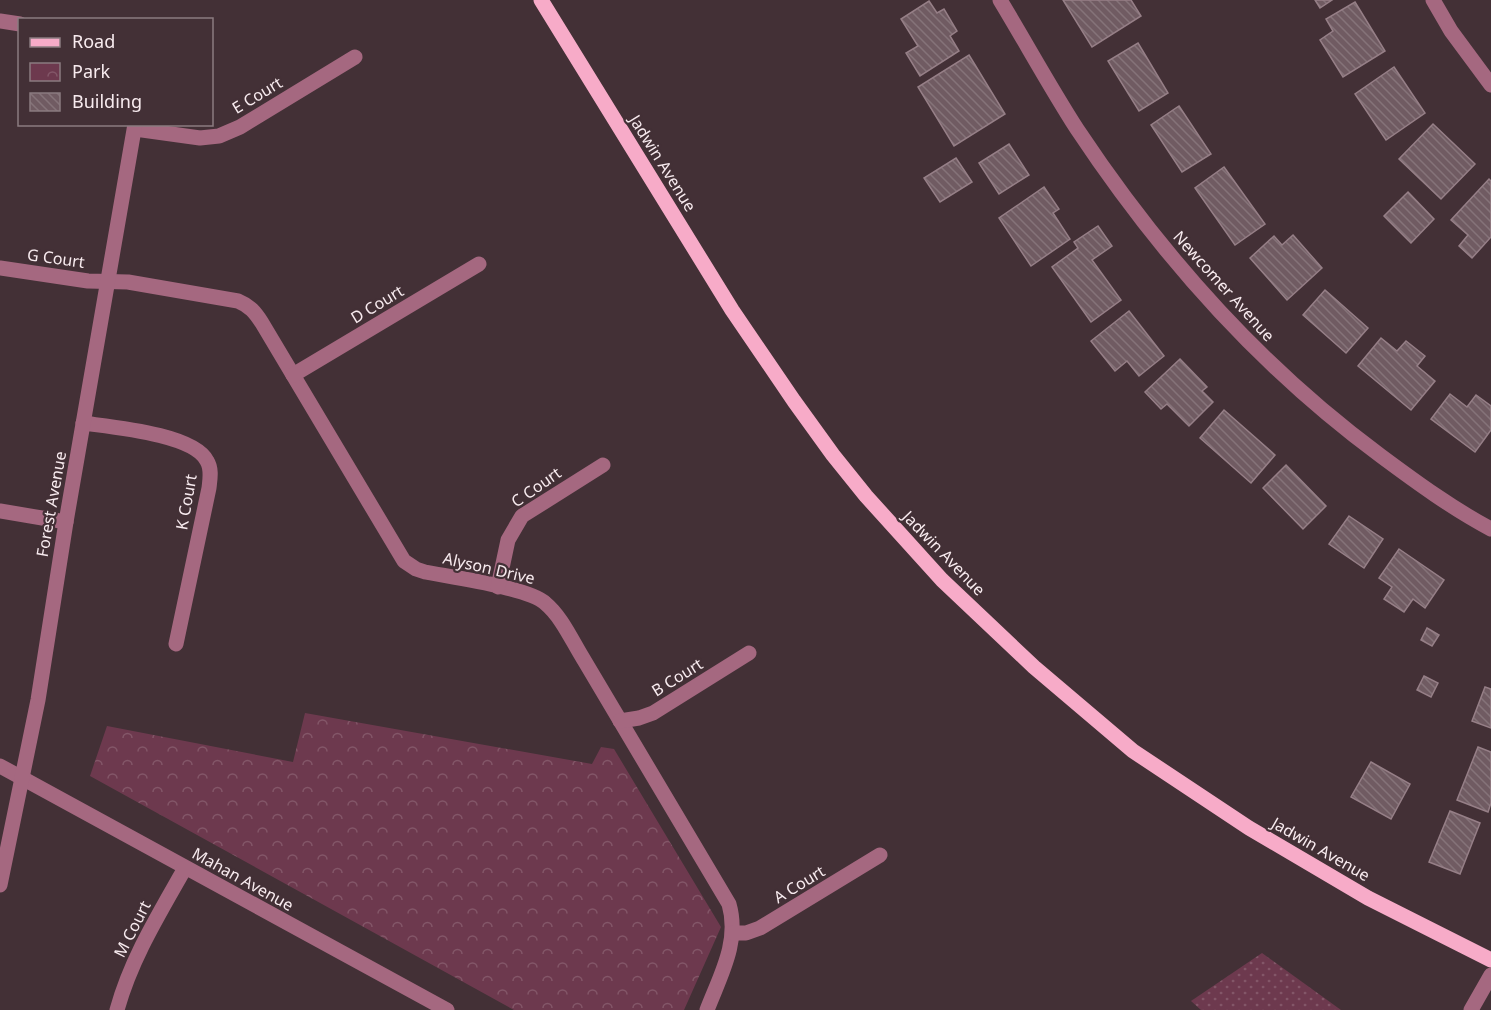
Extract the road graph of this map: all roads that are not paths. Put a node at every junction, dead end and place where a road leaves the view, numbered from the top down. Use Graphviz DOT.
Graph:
graph roads {
  1 [pos="541,0"];
  2 [pos="1000,0"];
  3 [pos="1433,0"];
  4 [pos="0,21"];
  5 [pos="18,24"];
  6 [pos="355,57"];
  7 [pos="1491,85"];
  8 [pos="135,127"];
  9 [pos="479,264"];
  10 [pos="0,268"];
  11 [pos="108,282"];
  12 [pos="293,375"];
  13 [pos="83,423"];
  14 [pos="603,465"];
  15 [pos="0,511"];
  16 [pos="66,522"];
  17 [pos="1491,529"];
  18 [pos="498,587"];
  19 [pos="176,644"];
  20 [pos="749,653"];
  21 [pos="620,721"];
  22 [pos="0,766"];
  23 [pos="23,778"];
  24 [pos="880,855"];
  25 [pos="185,867"];
  26 [pos="0,885"];
  27 [pos="733,933"];
  28 [pos="1491,960"];
  29 [pos="1491,975"];
  30 [pos="117,1010"];
  31 [pos="447,1010"];
  32 [pos="707,1010"];
  33 [pos="1472,1010"];
  1 -- 28 [label="main road, Jadwin Avenue"];
  2 -- 17 [label="street, Newcomer Avenue"];
  3 -- 7 [label="street"];
  4 -- 5 [label="street"];
  6 -- 8 [label="street, E Court"];
  8 -- 11 [label="street, Forest Avenue"];
  9 -- 12 [label="street, D Court"];
  10 -- 11 [label="street, G Court"];
  11 -- 12 [label="street, Alyson Drive"];
  11 -- 13 [label="street, Forest Avenue"];
  12 -- 18 [label="street, Alyson Drive"];
  13 -- 16 [label="street, Forest Avenue"];
  13 -- 19 [label="street, K Court"];
  14 -- 18 [label="street, C Court"];
  15 -- 16 [label="street"];
  16 -- 23 [label="street, Forest Avenue"];
  18 -- 21 [label="street, Alyson Drive"];
  20 -- 21 [label="street, B Court"];
  21 -- 27 [label="street, Alyson Drive"];
  22 -- 23 [label="street, Mahan Avenue"];
  23 -- 25 [label="street, Mahan Avenue"];
  23 -- 26 [label="street, Forest Avenue"];
  24 -- 27 [label="street, A Court"];
  25 -- 30 [label="street, M Court"];
  25 -- 31 [label="street, Mahan Avenue"];
  27 -- 32 [label="street, Alyson Drive"];
  29 -- 33 [label="street"];
}
